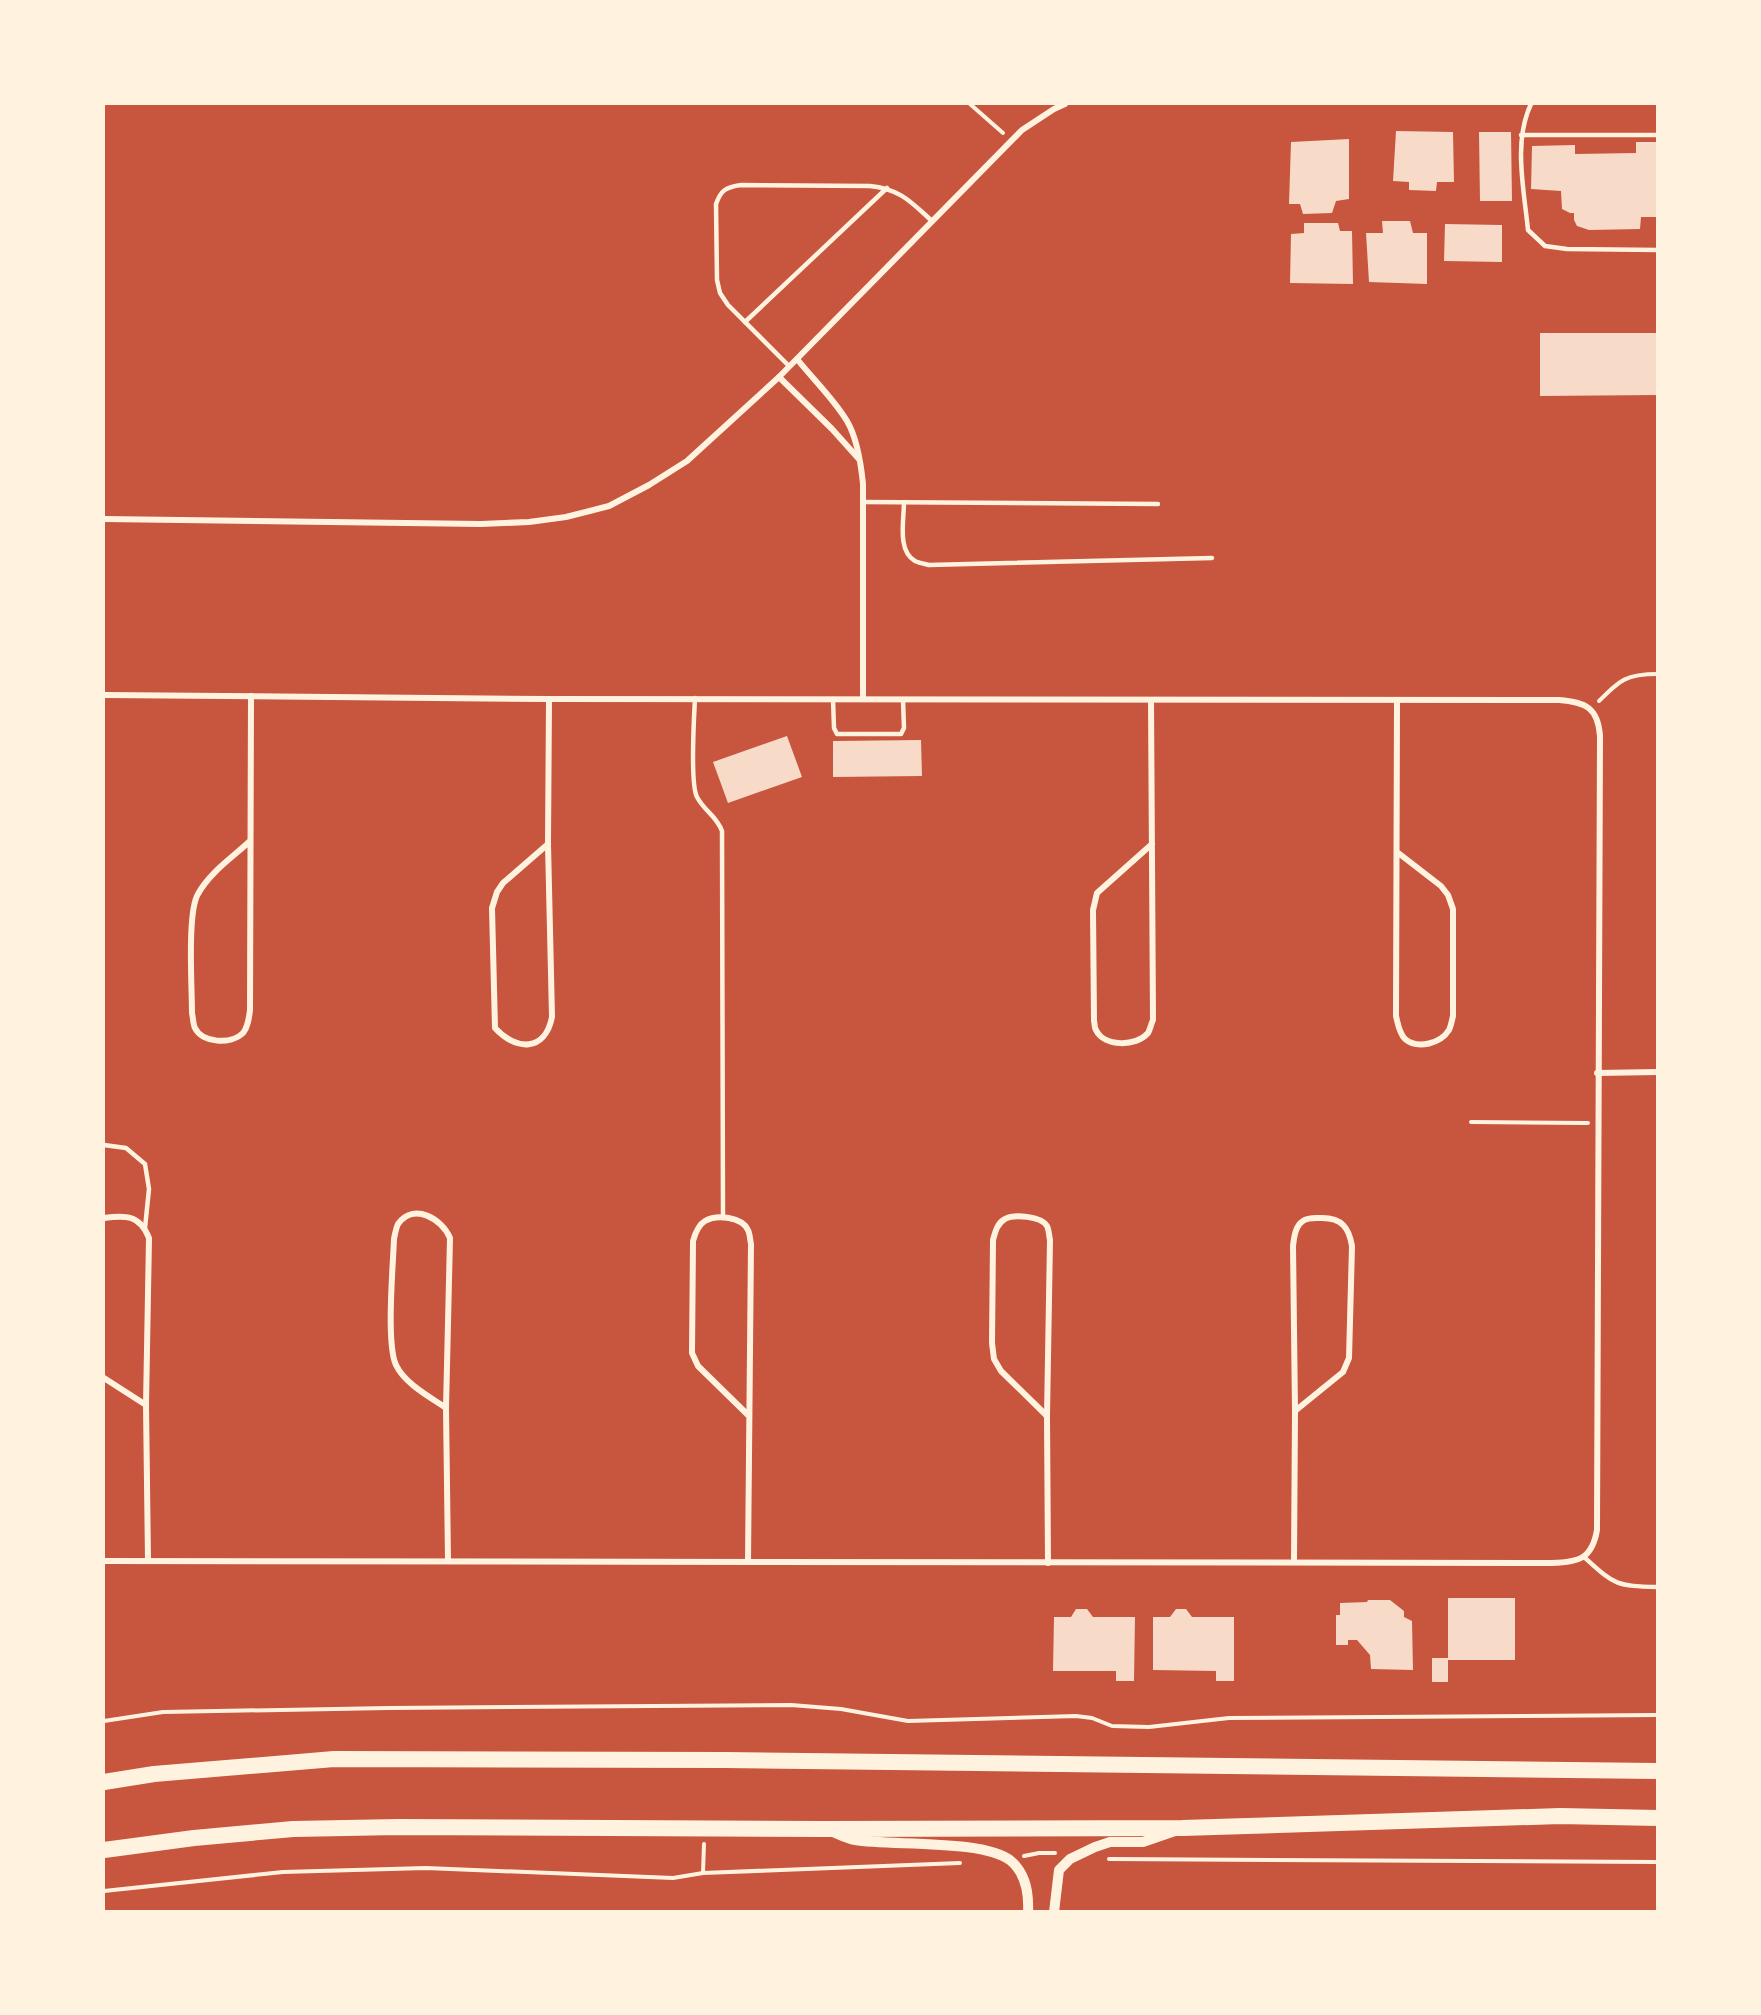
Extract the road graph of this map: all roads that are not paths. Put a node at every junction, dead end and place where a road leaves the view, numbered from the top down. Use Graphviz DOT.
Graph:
graph roads {
  1 [pos="1065,104"];
  2 [pos="1531,104"];
  3 [pos="1521,135"];
  4 [pos="1658,135"];
  5 [pos="887,188"];
  6 [pos="932,221"];
  7 [pos="1658,250"];
  8 [pos="745,322"];
  9 [pos="797,358"];
  10 [pos="789,366"];
  11 [pos="779,377"];
  12 [pos="858,458"];
  13 [pos="864,502"];
  14 [pos="904,502"];
  15 [pos="1158,504"];
  16 [pos="104,519"];
  17 [pos="1212,558"];
  18 [pos="104,695"];
  19 [pos="251,696"];
  20 [pos="695,698"];
  21 [pos="549,699"];
  22 [pos="833,699"];
  23 [pos="864,699"];
  24 [pos="903,700"];
  25 [pos="1151,700"];
  26 [pos="1397,701"];
  27 [pos="250,841"];
  28 [pos="548,844"];
  29 [pos="1152,844"];
  30 [pos="1396,852"];
  31 [pos="1658,1072"];
  32 [pos="1597,1073"];
  33 [pos="104,1145"];
  34 [pos="104,1218"];
  35 [pos="723,1218"];
  36 [pos="145,1228"];
  37 [pos="104,1378"];
  38 [pos="146,1405"];
  39 [pos="446,1408"];
  40 [pos="1295,1411"];
  41 [pos="748,1415"];
  42 [pos="1047,1416"];
  43 [pos="1584,1557"];
  44 [pos="148,1560"];
  45 [pos="448,1560"];
  46 [pos="104,1561"];
  47 [pos="748,1562"];
  48 [pos="1294,1562"];
  49 [pos="1048,1563"];
  50 [pos="1658,1587"];
  51 [pos="1656,1771"];
  52 [pos="104,1782"];
  53 [pos="1658,1818"];
  54 [pos="1182,1828"];
  55 [pos="824,1829"];
  56 [pos="104,1850"];
  57 [pos="1028,1911"];
  58 [pos="1053,1911"];
  1 -- 6 [label="street"];
  2 -- 3 [label="lane"];
  3 -- 4 [label="lane"];
  3 -- 7 [label="lane"];
  5 -- 6 [label="lane"];
  5 -- 8 [label="lane"];
  5 -- 8 [label="lane"];
  6 -- 9 [label="street"];
  8 -- 10 [label="lane"];
  9 -- 10 [label="street"];
  9 -- 12 [label="street"];
  10 -- 11 [label="street"];
  11 -- 12 [label="street"];
  11 -- 16 [label="street"];
  12 -- 13 [label="street"];
  13 -- 14 [label="lane"];
  13 -- 23 [label="street"];
  14 -- 15 [label="lane"];
  14 -- 17 [label="lane"];
  18 -- 19 [label="street"];
  19 -- 21 [label="street"];
  19 -- 27 [label="street"];
  20 -- 21 [label="street"];
  20 -- 22 [label="street"];
  20 -- 35 [label="lane"];
  21 -- 28 [label="street"];
  22 -- 23 [label="street"];
  22 -- 24 [label="lane"];
  23 -- 24 [label="street"];
  24 -- 25 [label="street"];
  25 -- 26 [label="street"];
  25 -- 29 [label="street"];
  26 -- 30 [label="street"];
  26 -- 32 [label="street"];
  27 -- 27 [label="street"];
  28 -- 28 [label="street"];
  29 -- 29 [label="street"];
  30 -- 30 [label="street"];
  31 -- 32 [label="street"];
  32 -- 43 [label="street"];
  33 -- 36 [label="lane"];
  34 -- 36 [label="street"];
  35 -- 41 [label="street"];
  35 -- 41 [label="street"];
  36 -- 38 [label="street"];
  37 -- 38 [label="street"];
  38 -- 44 [label="street"];
  39 -- 39 [label="street"];
  39 -- 45 [label="street"];
  40 -- 40 [label="street"];
  40 -- 48 [label="street"];
  41 -- 47 [label="street"];
  42 -- 42 [label="street"];
  42 -- 49 [label="street"];
  43 -- 48 [label="street"];
  43 -- 50 [label="lane"];
  44 -- 45 [label="street"];
  44 -- 46 [label="street"];
  45 -- 47 [label="street"];
  47 -- 49 [label="street"];
  48 -- 49 [label="street"];
  51 -- 52 [label="highway"];
  53 -- 54 [label="highway"];
  54 -- 55 [label="highway"];
  54 -- 58 [label="street"];
  55 -- 56 [label="highway"];
  55 -- 57 [label="street"];
}
